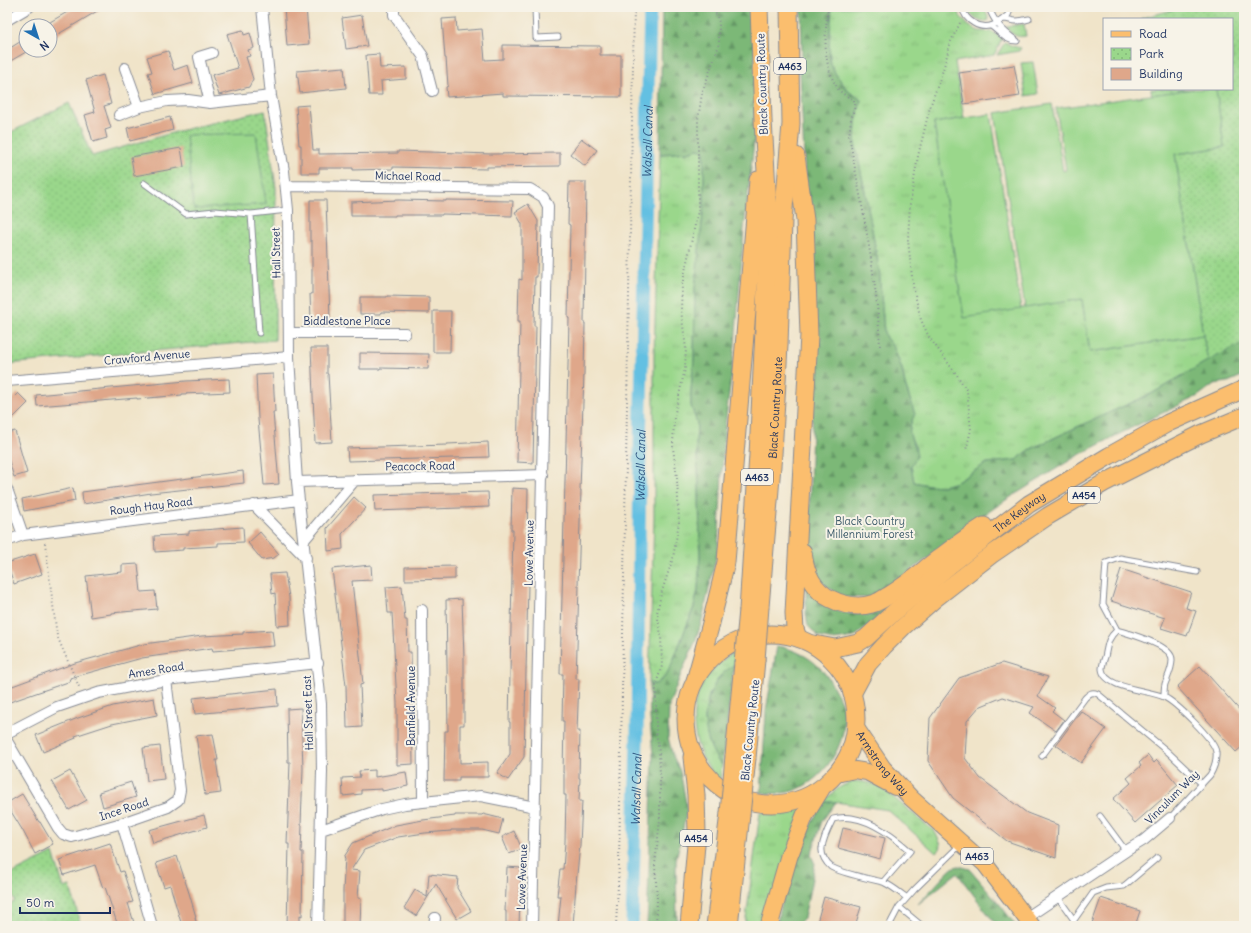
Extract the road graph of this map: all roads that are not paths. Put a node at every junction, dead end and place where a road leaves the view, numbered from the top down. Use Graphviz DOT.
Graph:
graph roads {
  1 [pos="29,7"];
  2 [pos="262,7"];
  3 [pos="394,7"];
  4 [pos="535,7"];
  5 [pos="759,7"];
  6 [pos="789,7"];
  7 [pos="962,7"];
  8 [pos="989,7"];
  9 [pos="1010,7"];
  10 [pos="1003,19"];
  11 [pos="1029,19"];
  12 [pos="7,20"];
  13 [pos="998,23"];
  14 [pos="991,26"];
  15 [pos="558,37"];
  16 [pos="212,53"];
  17 [pos="125,68"];
  18 [pos="432,91"];
  19 [pos="271,96"];
  20 [pos="210,103"];
  21 [pos="139,107"];
  22 [pos="119,115"];
  23 [pos="763,120"];
  24 [pos="791,124"];
  25 [pos="144,183"];
  26 [pos="286,186"];
  27 [pos="530,189"];
  28 [pos="288,210"];
  29 [pos="251,214"];
  30 [pos="259,333"];
  31 [pos="289,333"];
  32 [pos="405,333"];
  33 [pos="289,357"];
  34 [pos="7,381"];
  35 [pos="1244,389"];
  36 [pos="1244,416"];
  37 [pos="543,475"];
  38 [pos="355,480"];
  39 [pos="297,482"];
  40 [pos="7,489"];
  41 [pos="299,500"];
  42 [pos="1029,504"];
  43 [pos="254,505"];
  44 [pos="800,512"];
  45 [pos="23,535"];
  46 [pos="304,540"];
  47 [pos="7,542"];
  48 [pos="306,558"];
  49 [pos="1197,572"];
  50 [pos="754,608"];
  51 [pos="422,610"];
  52 [pos="1117,630"];
  53 [pos="804,641"];
  54 [pos="318,663"];
  55 [pos="166,680"];
  56 [pos="695,681"];
  57 [pos="852,694"];
  58 [pos="1164,697"];
  59 [pos="856,728"];
  60 [pos="7,732"];
  61 [pos="7,740"];
  62 [pos="692,750"];
  63 [pos="1042,756"];
  64 [pos="836,774"];
  65 [pos="1202,784"];
  66 [pos="822,788"];
  67 [pos="911,798"];
  68 [pos="423,802"];
  69 [pos="536,807"];
  70 [pos="735,814"];
  71 [pos="1100,816"];
  72 [pos="1170,818"];
  73 [pos="122,823"];
  74 [pos="321,830"];
  75 [pos="962,842"];
  76 [pos="1126,851"];
  77 [pos="1158,858"];
  78 [pos="883,882"];
  79 [pos="1057,896"];
  80 [pos="906,898"];
  81 [pos="899,907"];
  82 [pos="1074,920"];
  83 [pos="1029,922"];
  84 [pos="152,926"];
  85 [pos="318,926"];
  86 [pos="532,926"];
  87 [pos="689,926"];
  88 [pos="715,926"];
  89 [pos="729,926"];
  90 [pos="770,926"];
  91 [pos="889,926"];
  92 [pos="922,926"];
  93 [pos="1071,926"];
  1 -- 12 [label="street"];
  2 -- 19 [label="street, Hall Street"];
  3 -- 18 [label="street"];
  4 -- 15 [label="lane"];
  5 -- 23 [label="highway, Black Country Route / A463"];
  6 -- 24 [label="highway, Black Country Route / A463"];
  7 -- 14 [label="lane"];
  8 -- 13 [label="lane"];
  9 -- 10 [label="lane"];
  10 -- 11 [label="lane"];
  10 -- 13 [label="lane"];
  13 -- 14 [label="lane"];
  13 -- 14 [label="lane"];
  16 -- 20 [label="street"];
  17 -- 21 [label="street"];
  19 -- 20 [label="street"];
  19 -- 26 [label="street, Hall Street"];
  20 -- 21 [label="street"];
  21 -- 22 [label="street"];
  23 -- 50 [label="highway, Black Country Route / A463"];
  23 -- 56 [label="highway"];
  24 -- 44 [label="highway"];
  24 -- 50 [label="highway, Black Country Route / A463"];
  25 -- 29 [label="lane"];
  26 -- 27 [label="street, Michael Road"];
  26 -- 28 [label="street, Hall Street"];
  27 -- 37 [label="street, Lowe Avenue"];
  28 -- 29 [label="lane"];
  28 -- 31 [label="street, Hall Street"];
  29 -- 30 [label="lane"];
  31 -- 32 [label="street, Biddlestone Place"];
  31 -- 33 [label="street, Hall Street"];
  33 -- 34 [label="street, Crawford Avenue"];
  33 -- 39 [label="street, Hall Street"];
  35 -- 42 [label="highway, The Keyway / A454"];
  36 -- 57 [label="highway, The Keyway / A454"];
  37 -- 38 [label="street, Peacock Road"];
  37 -- 69 [label="street, Lowe Avenue"];
  38 -- 39 [label="street, Peacock Road"];
  38 -- 46 [label="street"];
  39 -- 41 [label="street, Hall Street"];
  40 -- 45 [label="street"];
  41 -- 43 [label="street, Rough Hay Road"];
  41 -- 46 [label="street, Hall Street East"];
  42 -- 44 [label="highway"];
  42 -- 53 [label="highway, The Keyway / A454"];
  43 -- 45 [label="street, Rough Hay Road"];
  43 -- 48 [label="street"];
  44 -- 53 [label="highway"];
  45 -- 47 [label="street, Rough Hay Road"];
  46 -- 48 [label="street, Hall Street East"];
  48 -- 54 [label="street, Hall Street East"];
  49 -- 52 [label="lane"];
  50 -- 70 [label="highway, Black Country Route / A463, bridge"];
  51 -- 68 [label="street, Banfield Avenue"];
  52 -- 58 [label="lane"];
  52 -- 58 [label="lane, Vinculum Way"];
  53 -- 56 [label="highway, The Keyway"];
  53 -- 57 [label="highway"];
  54 -- 55 [label="street, Ames Road"];
  54 -- 74 [label="street, Hall Street East"];
  55 -- 60 [label="street, Ames Road"];
  55 -- 73 [label="street, Ince Road"];
  56 -- 62 [label="highway"];
  57 -- 59 [label="highway"];
  58 -- 65 [label="lane, Vinculum Way"];
  59 -- 64 [label="highway"];
  59 -- 67 [label="main road, Armstrong Way"];
  61 -- 73 [label="street, Ince Road"];
  62 -- 66 [label="highway"];
  62 -- 87 [label="highway, A454"];
  63 -- 65 [label="lane"];
  64 -- 66 [label="highway"];
  64 -- 67 [label="main road, Armstrong Way"];
  65 -- 72 [label="lane, Vinculum Way"];
  66 -- 90 [label="highway"];
  67 -- 75 [label="main road, Armstrong Way / A463"];
  68 -- 69 [label="street"];
  68 -- 74 [label="street"];
  69 -- 86 [label="street, Lowe Avenue"];
  70 -- 88 [label="highway, Black Country Route / A463"];
  70 -- 89 [label="highway, Black Country Route / A463"];
  71 -- 76 [label="lane"];
  72 -- 76 [label="street, Vinculum Way"];
  73 -- 84 [label="street"];
  74 -- 85 [label="street, Hall Street East"];
  75 -- 80 [label="lane"];
  75 -- 83 [label="main road, Armstrong Way / A463"];
  76 -- 79 [label="street, Vinculum Way"];
  77 -- 82 [label="lane"];
  78 -- 78 [label="lane"];
  78 -- 80 [label="lane"];
  79 -- 82 [label="lane"];
  79 -- 83 [label="street, Vinculum Way"];
  80 -- 81 [label="lane"];
  81 -- 91 [label="lane"];
  81 -- 92 [label="lane"];
  82 -- 93 [label="lane"];
}
